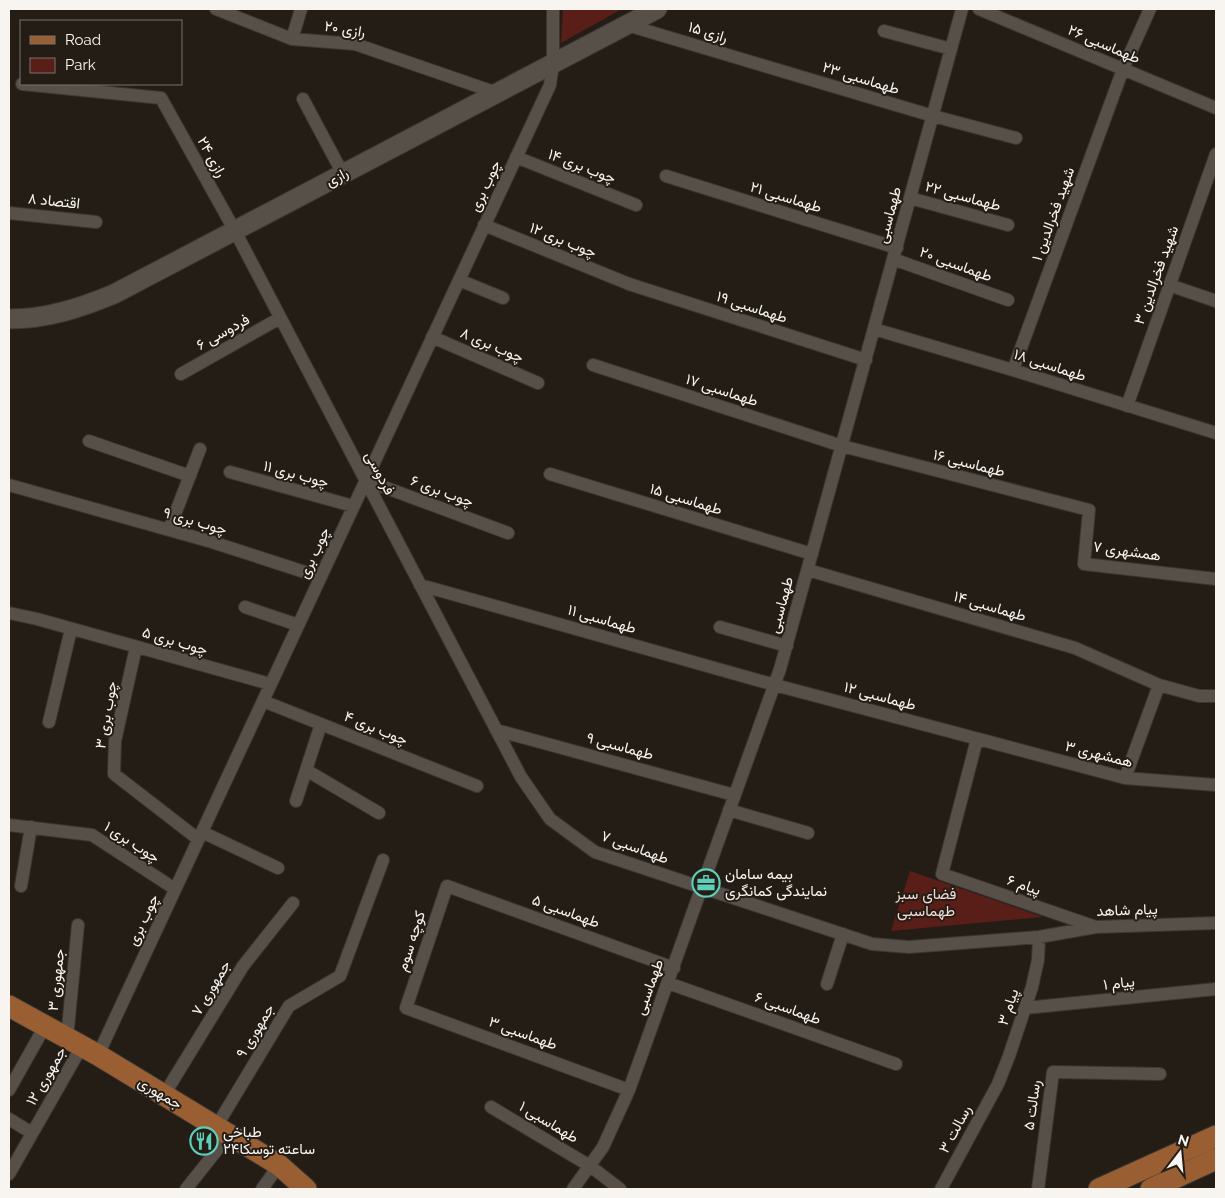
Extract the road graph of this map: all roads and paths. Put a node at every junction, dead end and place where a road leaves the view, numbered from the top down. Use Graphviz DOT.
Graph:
graph roads {
  1 [pos="216,9"];
  2 [pos="301,9"];
  3 [pos="553,9"];
  4 [pos="657,9"];
  5 [pos="962,9"];
  6 [pos="979,9"];
  7 [pos="1150,9"];
  8 [pos="627,25"];
  9 [pos="884,31"];
  10 [pos="292,39"];
  11 [pos="951,49"];
  12 [pos="553,64"];
  13 [pos="1123,69"];
  14 [pos="780,70"];
  15 [pos="32,85"];
  16 [pos="497,93"];
  17 [pos="303,99"];
  18 [pos="1216,108"];
  19 [pos="933,116"];
  20 [pos="1016,138"];
  21 [pos="1216,156"];
  22 [pos="516,157"];
  23 [pos="343,174"];
  24 [pos="666,176"];
  25 [pos="910,198"];
  26 [pos="636,205"];
  27 [pos="9,212"];
  28 [pos="96,222"];
  29 [pos="484,225"];
  30 [pos="1008,225"];
  31 [pos="235,231"];
  32 [pos="895,254"];
  33 [pos="459,280"];
  34 [pos="629,284"];
  35 [pos="1169,285"];
  36 [pos="503,298"];
  37 [pos="1008,300"];
  38 [pos="1216,301"];
  39 [pos="280,318"];
  40 [pos="9,319"];
  41 [pos="874,329"];
  42 [pos="432,337"];
  43 [pos="866,360"];
  44 [pos="593,365"];
  45 [pos="1013,370"];
  46 [pos="181,374"];
  47 [pos="538,383"];
  48 [pos="1127,406"];
  49 [pos="1216,433"];
  50 [pos="89,441"];
  51 [pos="842,446"];
  52 [pos="200,449"];
  53 [pos="230,472"];
  54 [pos="550,474"];
  55 [pos="190,476"];
  56 [pos="365,480"];
  57 [pos="9,485"];
  58 [pos="353,506"];
  59 [pos="1089,510"];
  60 [pos="169,530"];
  61 [pos="508,533"];
  62 [pos="812,554"];
  63 [pos="808,570"];
  64 [pos="320,577"];
  65 [pos="1216,579"];
  66 [pos="420,585"];
  67 [pos="245,607"];
  68 [pos="9,613"];
  69 [pos="298,625"];
  70 [pos="720,627"];
  71 [pos="71,629"];
  72 [pos="787,646"];
  73 [pos="136,647"];
  74 [pos="270,684"];
  75 [pos="775,685"];
  76 [pos="1159,685"];
  77 [pos="1216,696"];
  78 [pos="263,701"];
  79 [pos="49,722"];
  80 [pos="321,724"];
  81 [pos="496,730"];
  82 [pos="977,739"];
  83 [pos="306,770"];
  84 [pos="1125,778"];
  85 [pos="1216,785"];
  86 [pos="477,786"];
  87 [pos="734,795"];
  88 [pos="296,801"];
  89 [pos="729,810"];
  90 [pos="379,813"];
  91 [pos="9,825"];
  92 [pos="31,828"];
  93 [pos="808,833"];
  94 [pos="200,835"];
  95 [pos="383,860"];
  96 [pos="278,868"];
  97 [pos="21,886"];
  98 [pos="446,886"];
  99 [pos="701,887"];
  100 [pos="175,889"];
  101 [pos="293,904"];
  102 [pos="1216,924"];
  103 [pos="78,925"];
  104 [pos="1096,927"];
  105 [pos="843,934"];
  106 [pos="1039,937"];
  107 [pos="674,968"];
  108 [pos="668,983"];
  109 [pos="827,984"];
  110 [pos="1216,990"];
  111 [pos="9,1006"];
  112 [pos="406,1008"];
  113 [pos="1025,1008"];
  114 [pos="45,1026"];
  115 [pos="82,1046"];
  116 [pos="896,1064"];
  117 [pos="1160,1074"];
  118 [pos="998,1084"];
  119 [pos="9,1090"];
  120 [pos="629,1090"];
  121 [pos="164,1095"];
  122 [pos="491,1107"];
  123 [pos="9,1119"];
  124 [pos="222,1131"];
  125 [pos="32,1134"];
  126 [pos="1216,1136"];
  127 [pos="1179,1152"];
  128 [pos="1216,1159"];
  129 [pos="279,1165"];
  130 [pos="590,1166"];
  131 [pos="1187,1172"];
  132 [pos="9,1174"];
  133 [pos="186,1189"];
  134 [pos="262,1189"];
  135 [pos="306,1189"];
  136 [pos="573,1189"];
  137 [pos="620,1189"];
  138 [pos="941,1189"];
  139 [pos="1038,1189"];
  140 [pos="1099,1189"];
  141 [pos="1150,1189"];
  1 -- 10 [label="street, رازی ۲۰"];
  2 -- 10 [label="street"];
  3 -- 12 [label="street, چوب بری"];
  4 -- 8 [label="main road, رازی"];
  5 -- 11 [label="street, طهماسبی"];
  6 -- 13 [label="street, ۲۶ طهماسبی"];
  7 -- 13 [label="street, ۱ شهید فخرالدین"];
  8 -- 12 [label="main road, رازی"];
  8 -- 14 [label="street, ۱۵ رازی"];
  9 -- 11 [label="street"];
  10 -- 16 [label="street, رازی ۲۰"];
  11 -- 19 [label="street, طهماسبی"];
  12 -- 16 [label="main road, رازی"];
  12 -- 22 [label="street, چوب بری"];
  13 -- 18 [label="street, ۲۶ طهماسبی"];
  13 -- 45 [label="street, ۱ شهید فخرالدین"];
  14 -- 19 [label="street, ۲۳ طهماسبی"];
  15 -- 31 [label="street, رازی ۲۴"];
  16 -- 23 [label="main road, رازی"];
  17 -- 23 [label="street"];
  19 -- 20 [label="street, ۲۳ طهماسبی"];
  19 -- 25 [label="street, طهماسبی"];
  21 -- 35 [label="street, ۳ شهید فخرالدین"];
  22 -- 26 [label="street, ۱۴ چوب بری"];
  22 -- 29 [label="street, چوب بری"];
  23 -- 31 [label="main road, رازی"];
  24 -- 32 [label="street, ۲۱ طهماسبی"];
  25 -- 30 [label="street, ۲۲ طهماسبی"];
  25 -- 32 [label="street, طهماسبی"];
  27 -- 28 [label="street, ۸ اقتصاد"];
  29 -- 33 [label="street, چوب بری"];
  29 -- 34 [label="street, ۱۲ چوب بری"];
  31 -- 39 [label="street, فردوسی"];
  31 -- 40 [label="main road, رازی"];
  32 -- 37 [label="street, ۲۰ طهماسبی"];
  32 -- 41 [label="street, طهماسبی"];
  33 -- 36 [label="street"];
  33 -- 42 [label="street, چوب بری"];
  34 -- 43 [label="street, ۱۹ طهماسبی"];
  35 -- 38 [label="street"];
  35 -- 48 [label="street, ۳ شهید فخرالدین"];
  39 -- 46 [label="street, فردوسی ۶"];
  39 -- 56 [label="street, فردوسی"];
  41 -- 43 [label="street, طهماسبی"];
  41 -- 45 [label="street, ۱۸ طهماسبی"];
  42 -- 47 [label="street, ۸ چوب بری"];
  42 -- 56 [label="street, چوب بری"];
  43 -- 51 [label="street, طهماسبی"];
  44 -- 51 [label="street, ۱۷ طهماسبی"];
  45 -- 48 [label="street, ۱۸ طهماسبی"];
  48 -- 49 [label="street, ۱۸ طهماسبی"];
  50 -- 55 [label="street"];
  51 -- 59 [label="street, ۱۶ طهماسبی"];
  51 -- 62 [label="street, طهماسبی"];
  52 -- 55 [label="street"];
  53 -- 58 [label="street, ۱۱ چوب بری"];
  54 -- 62 [label="street, ۱۵ طهماسبی"];
  55 -- 60 [label="street"];
  56 -- 58 [label="street, چوب بری"];
  56 -- 61 [label="street, ۶ چوب بری"];
  56 -- 66 [label="street, فردوسی"];
  57 -- 60 [label="street, ۹ چوب بری"];
  58 -- 64 [label="street, چوب بری"];
  59 -- 65 [label="street, ۷ همشهری"];
  60 -- 64 [label="street, ۹ چوب بری"];
  62 -- 63 [label="street, طهماسبی"];
  63 -- 72 [label="street, طهماسبی"];
  63 -- 76 [label="street, ۱۴ طهماسبی"];
  64 -- 69 [label="street, چوب بری"];
  66 -- 75 [label="street, ۱۱ طهماسبی"];
  66 -- 81 [label="street, فردوسی"];
  67 -- 69 [label="street"];
  68 -- 71 [label="street, ۵ چوب بری"];
  69 -- 74 [label="street, چوب بری"];
  70 -- 72 [label="street"];
  71 -- 73 [label="street, ۵ چوب بری"];
  71 -- 79 [label="street"];
  72 -- 75 [label="street, طهماسبی"];
  73 -- 74 [label="street, ۵ چوب بری"];
  73 -- 94 [label="street, ۳ چوب بری"];
  74 -- 78 [label="street, چوب بری"];
  75 -- 82 [label="street, ۱۲ طهماسبی"];
  75 -- 87 [label="street, طهماسبی"];
  76 -- 77 [label="street, ۱۴ طهماسبی"];
  76 -- 84 [label="street"];
  78 -- 80 [label="street, ۴ چوب بری"];
  78 -- 94 [label="street, چوب بری"];
  80 -- 83 [label="street"];
  80 -- 86 [label="street, ۴ چوب بری"];
  81 -- 87 [label="street, ۹ طهماسبی"];
  81 -- 99 [label="street, ۷ طهماسبی"];
  82 -- 84 [label="street, ۳ همشهری"];
  82 -- 104 [label="street, ۶ پیام"];
  83 -- 88 [label="street"];
  83 -- 90 [label="street"];
  84 -- 85 [label="street, ۳ همشهری"];
  87 -- 89 [label="street, طهماسبی"];
  89 -- 93 [label="street"];
  89 -- 99 [label="street, طهماسبی"];
  91 -- 92 [label="street, ۱ چوب بری"];
  92 -- 97 [label="street"];
  92 -- 100 [label="street, ۱ چوب بری"];
  94 -- 96 [label="street"];
  94 -- 100 [label="street, چوب بری"];
  95 -- 124 [label="street, ۹ جمهوری"];
  98 -- 107 [label="street, ۵ طهماسبی"];
  98 -- 112 [label="street, کوچه سوم"];
  99 -- 105 [label="street, ۷ طهماسبی"];
  99 -- 107 [label="street, طهماسبی"];
  100 -- 115 [label="street, چوب بری"];
  101 -- 121 [label="street, ۷ جمهوری"];
  102 -- 104 [label="street, پیام شاهد"];
  103 -- 115 [label="street, ۳ جمهوری"];
  104 -- 106 [label="street, پیام شاهد"];
  105 -- 106 [label="street, پیام شاهد"];
  105 -- 109 [label="street"];
  106 -- 113 [label="street, ۳ پیام"];
  107 -- 108 [label="street, طهماسبی"];
  108 -- 116 [label="street, ۶ طهماسبی"];
  108 -- 120 [label="street, طهماسبی"];
  110 -- 113 [label="street, ۱ پیام"];
  111 -- 114 [label="main road, جمهوری"];
  112 -- 120 [label="street, ۳ طهماسبی"];
  113 -- 118 [label="street, ۳ پیام"];
  114 -- 115 [label="main road, جمهوری"];
  114 -- 119 [label="street"];
  115 -- 121 [label="main road, جمهوری"];
  115 -- 125 [label="street, ۱۲ جمهوری"];
  117 -- 139 [label="street, ۵ رسالت"];
  118 -- 138 [label="street, ۳ رسالت"];
  120 -- 130 [label="street, طهماسبی"];
  121 -- 124 [label="main road, جمهوری"];
  122 -- 130 [label="street, ۱ طهماسبی"];
  123 -- 125 [label="street"];
  124 -- 129 [label="main road, جمهوری"];
  124 -- 133 [label="street, ۹ جمهوری"];
  125 -- 132 [label="street, ۱۲ جمهوری"];
  126 -- 127 [label="main road"];
  127 -- 131 [label="main road"];
  127 -- 140 [label="main road"];
  128 -- 131 [label="main road"];
  129 -- 134 [label="street"];
  129 -- 135 [label="main road, جمهوری"];
  130 -- 136 [label="street, طهماسبی"];
  130 -- 137 [label="street, ۱ طهماسبی"];
  131 -- 141 [label="main road"];
}
